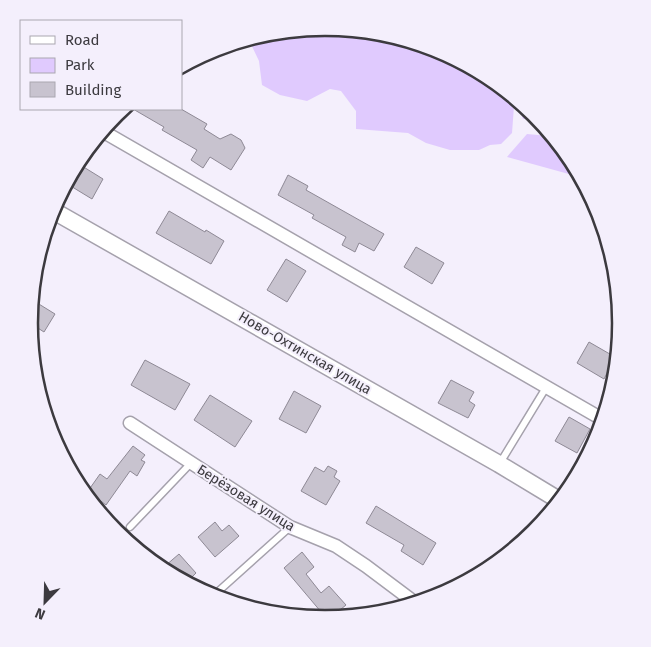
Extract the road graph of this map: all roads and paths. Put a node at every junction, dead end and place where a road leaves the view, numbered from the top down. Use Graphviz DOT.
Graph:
graph roads {
  1 [pos="109,135"];
  2 [pos="60,214"];
  3 [pos="547,386"];
  4 [pos="598,416"];
  5 [pos="130,423"];
  6 [pos="191,463"];
  7 [pos="500,464"];
  8 [pos="554,497"];
  9 [pos="130,527"];
  10 [pos="290,527"];
  11 [pos="219,590"];
  12 [pos="409,598"];
  1 -- 3 [label="street"];
  2 -- 7 [label="street, Ново-Охтинская улица"];
  3 -- 4 [label="street"];
  3 -- 7 [label="lane"];
  5 -- 6 [label="street, Берёзовая улица"];
  6 -- 9 [label="lane"];
  6 -- 10 [label="street, Берёзовая улица"];
  7 -- 8 [label="street, Ново-Охтинская улица"];
  10 -- 11 [label="lane"];
  10 -- 12 [label="street, Берёзовая улица"];
}
